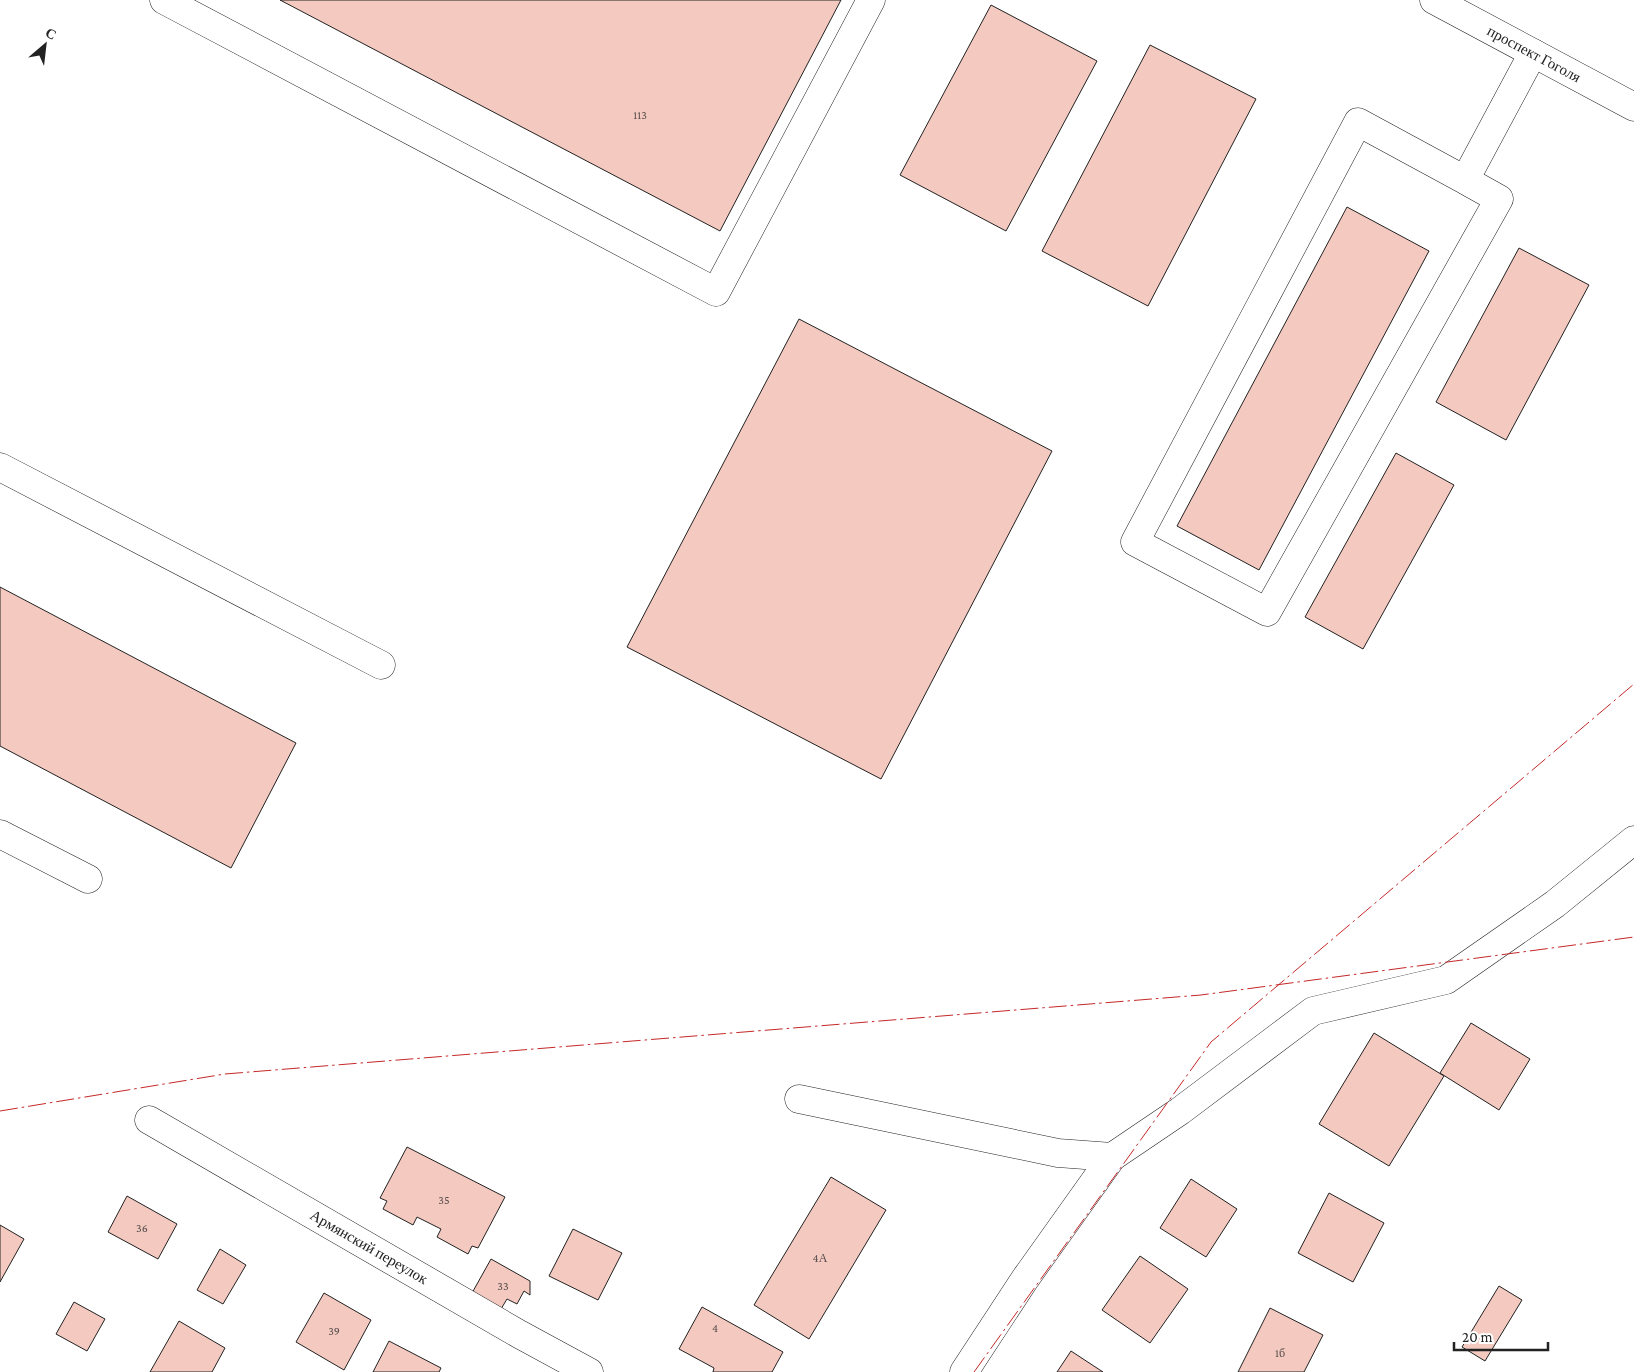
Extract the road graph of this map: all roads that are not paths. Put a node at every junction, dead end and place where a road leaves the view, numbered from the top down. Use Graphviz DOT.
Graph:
graph roads {
  1 [pos="164,0"];
  2 [pos="871,0"];
  3 [pos="1434,0"];
  4 [pos="1533,53"];
  5 [pos="1634,107"];
  6 [pos="1465,180"];
  7 [pos="0,468"];
  8 [pos="381,665"];
  9 [pos="0,834"];
  10 [pos="1634,840"];
  11 [pos="88,879"];
  12 [pos="799,1099"];
  13 [pos="149,1120"];
  14 [pos="1112,1157"];
  15 [pos="589,1372"];
  16 [pos="964,1372"];
  1 -- 2 [label="street"];
  3 -- 4 [label="street, проспект Гоголя"];
  4 -- 5 [label="street, проспект Гоголя"];
  4 -- 6 [label="street"];
  6 -- 6 [label="street"];
  7 -- 8 [label="street"];
  9 -- 11 [label="street"];
  10 -- 14 [label="street"];
  12 -- 14 [label="street"];
  13 -- 15 [label="street, Армянский переулок"];
  14 -- 16 [label="street"];
}
